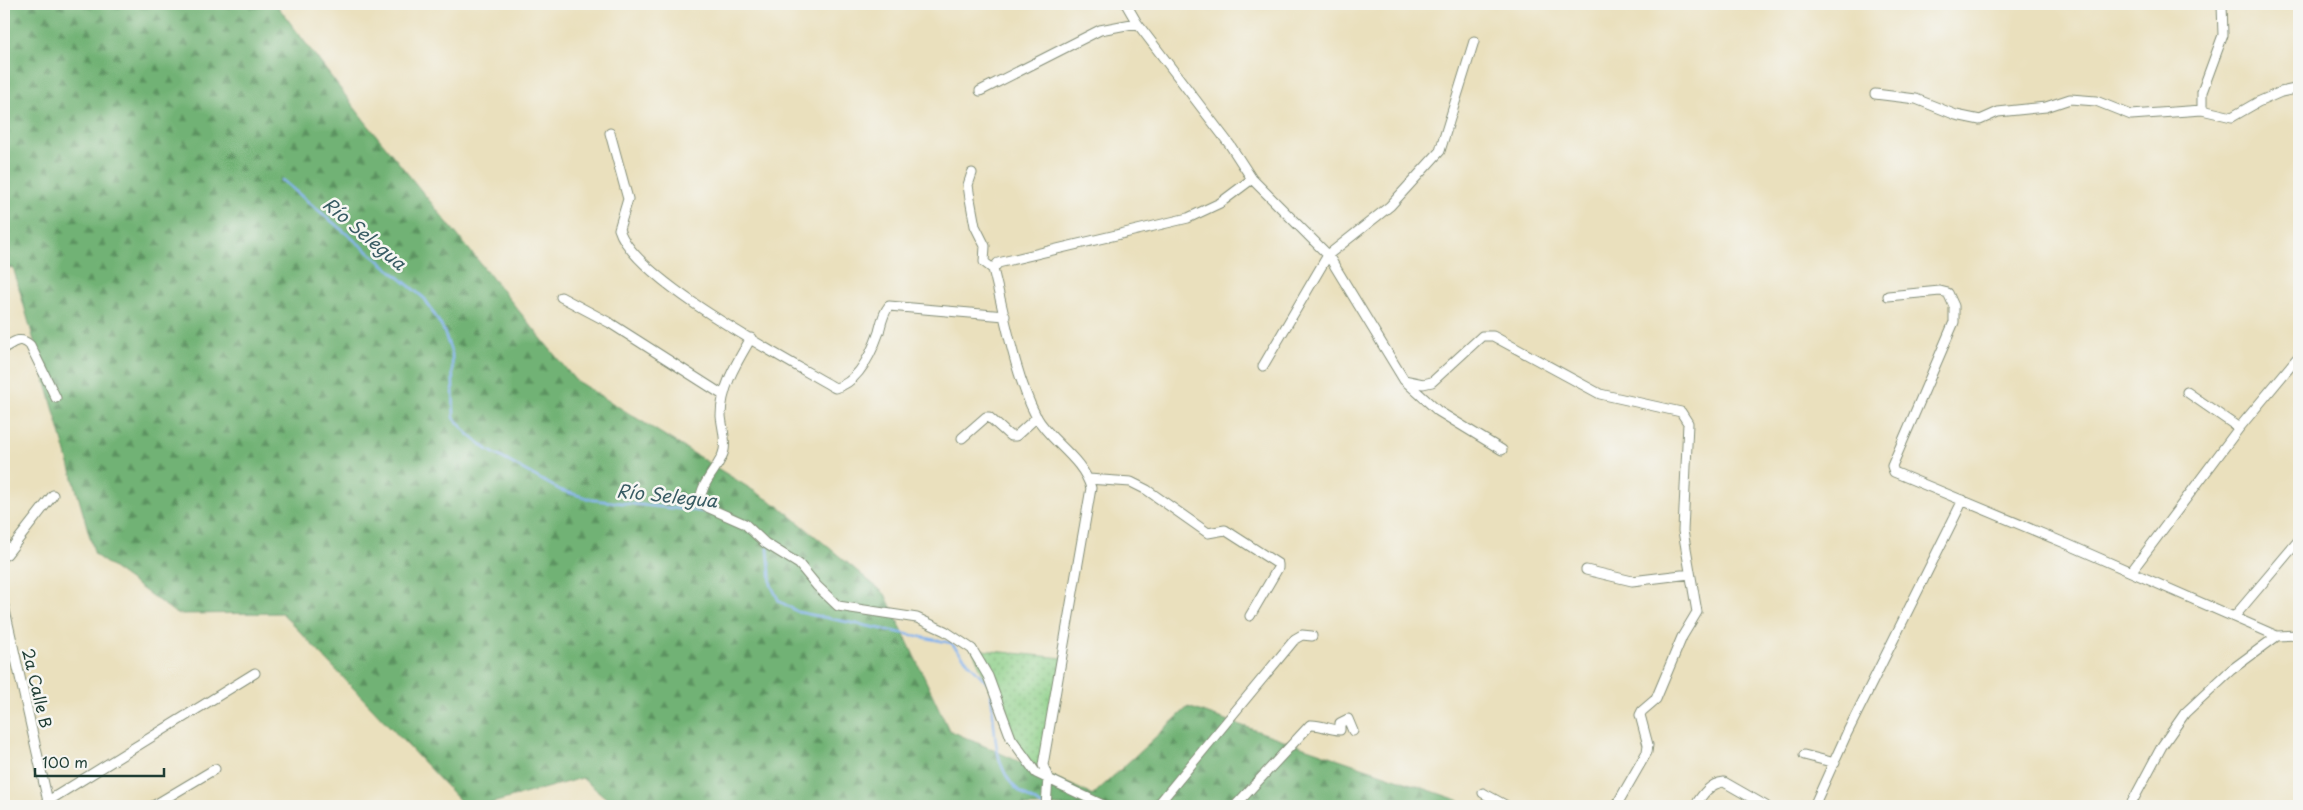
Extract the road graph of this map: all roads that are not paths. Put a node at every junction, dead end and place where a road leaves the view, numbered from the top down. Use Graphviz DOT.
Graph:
graph roads {
  1 [pos="1126,4"];
  2 [pos="2222,4"];
  3 [pos="1137,23"];
  4 [pos="1474,41"];
  5 [pos="980,91"];
  6 [pos="2299,92"];
  7 [pos="1874,94"];
  8 [pos="2202,110"];
  9 [pos="610,133"];
  10 [pos="972,173"];
  11 [pos="1252,179"];
  12 [pos="1328,255"];
  13 [pos="994,270"];
  14 [pos="1888,296"];
  15 [pos="562,297"];
  16 [pos="1005,316"];
  17 [pos="751,338"];
  18 [pos="4,348"];
  19 [pos="2299,356"];
  20 [pos="1263,366"];
  21 [pos="1404,380"];
  22 [pos="2187,392"];
  23 [pos="723,395"];
  24 [pos="56,398"];
  25 [pos="1037,417"];
  26 [pos="2238,428"];
  27 [pos="962,438"];
  28 [pos="1502,450"];
  29 [pos="1088,479"];
  30 [pos="53,495"];
  31 [pos="1963,500"];
  32 [pos="4,540"];
  33 [pos="2299,540"];
  34 [pos="6,555"];
  35 [pos="1586,570"];
  36 [pos="2131,572"];
  37 [pos="1690,574"];
  38 [pos="4,606"];
  39 [pos="1250,616"];
  40 [pos="2234,618"];
  41 [pos="2299,635"];
  42 [pos="1312,636"];
  43 [pos="2277,636"];
  44 [pos="255,673"];
  45 [pos="1353,730"];
  46 [pos="1804,755"];
  47 [pos="1835,763"];
  48 [pos="214,769"];
  49 [pos="1048,778"];
  50 [pos="1483,793"];
  51 [pos="48,804"];
  52 [pos="1047,805"];
  53 [pos="153,806"];
  54 [pos="1105,806"];
  55 [pos="1157,806"];
  56 [pos="1235,806"];
  57 [pos="1507,806"];
  58 [pos="1616,806"];
  59 [pos="1695,806"];
  60 [pos="1766,806"];
  61 [pos="1814,806"];
  62 [pos="2130,806"];
  1 -- 3 [label="street"];
  2 -- 8 [label="street"];
  3 -- 5 [label="street"];
  3 -- 11 [label="street"];
  4 -- 12 [label="street"];
  6 -- 8 [label="street"];
  7 -- 8 [label="street"];
  9 -- 17 [label="street"];
  10 -- 13 [label="street"];
  11 -- 12 [label="street"];
  11 -- 13 [label="street"];
  12 -- 20 [label="street"];
  12 -- 21 [label="street"];
  13 -- 16 [label="street"];
  14 -- 31 [label="street"];
  15 -- 23 [label="street"];
  16 -- 17 [label="street"];
  16 -- 25 [label="street"];
  17 -- 23 [label="street"];
  18 -- 24 [label="street"];
  19 -- 26 [label="street"];
  21 -- 28 [label="street"];
  21 -- 37 [label="street"];
  22 -- 26 [label="street"];
  23 -- 49 [label="street"];
  25 -- 27 [label="street"];
  25 -- 29 [label="street"];
  26 -- 36 [label="street"];
  29 -- 39 [label="street"];
  29 -- 49 [label="street"];
  30 -- 34 [label="street"];
  31 -- 36 [label="street"];
  31 -- 47 [label="street"];
  32 -- 34 [label="street"];
  33 -- 40 [label="street"];
  35 -- 37 [label="street"];
  36 -- 40 [label="street"];
  37 -- 58 [label="street"];
  38 -- 51 [label="street, 2a Calle B"];
  40 -- 43 [label="street"];
  41 -- 43 [label="street"];
  42 -- 55 [label="street"];
  43 -- 62 [label="street"];
  44 -- 51 [label="street"];
  45 -- 56 [label="street"];
  46 -- 47 [label="street"];
  47 -- 61 [label="street"];
  48 -- 53 [label="street"];
  49 -- 52 [label="street"];
  49 -- 54 [label="street"];
  50 -- 57 [label="street"];
  59 -- 60 [label="street"];
}
